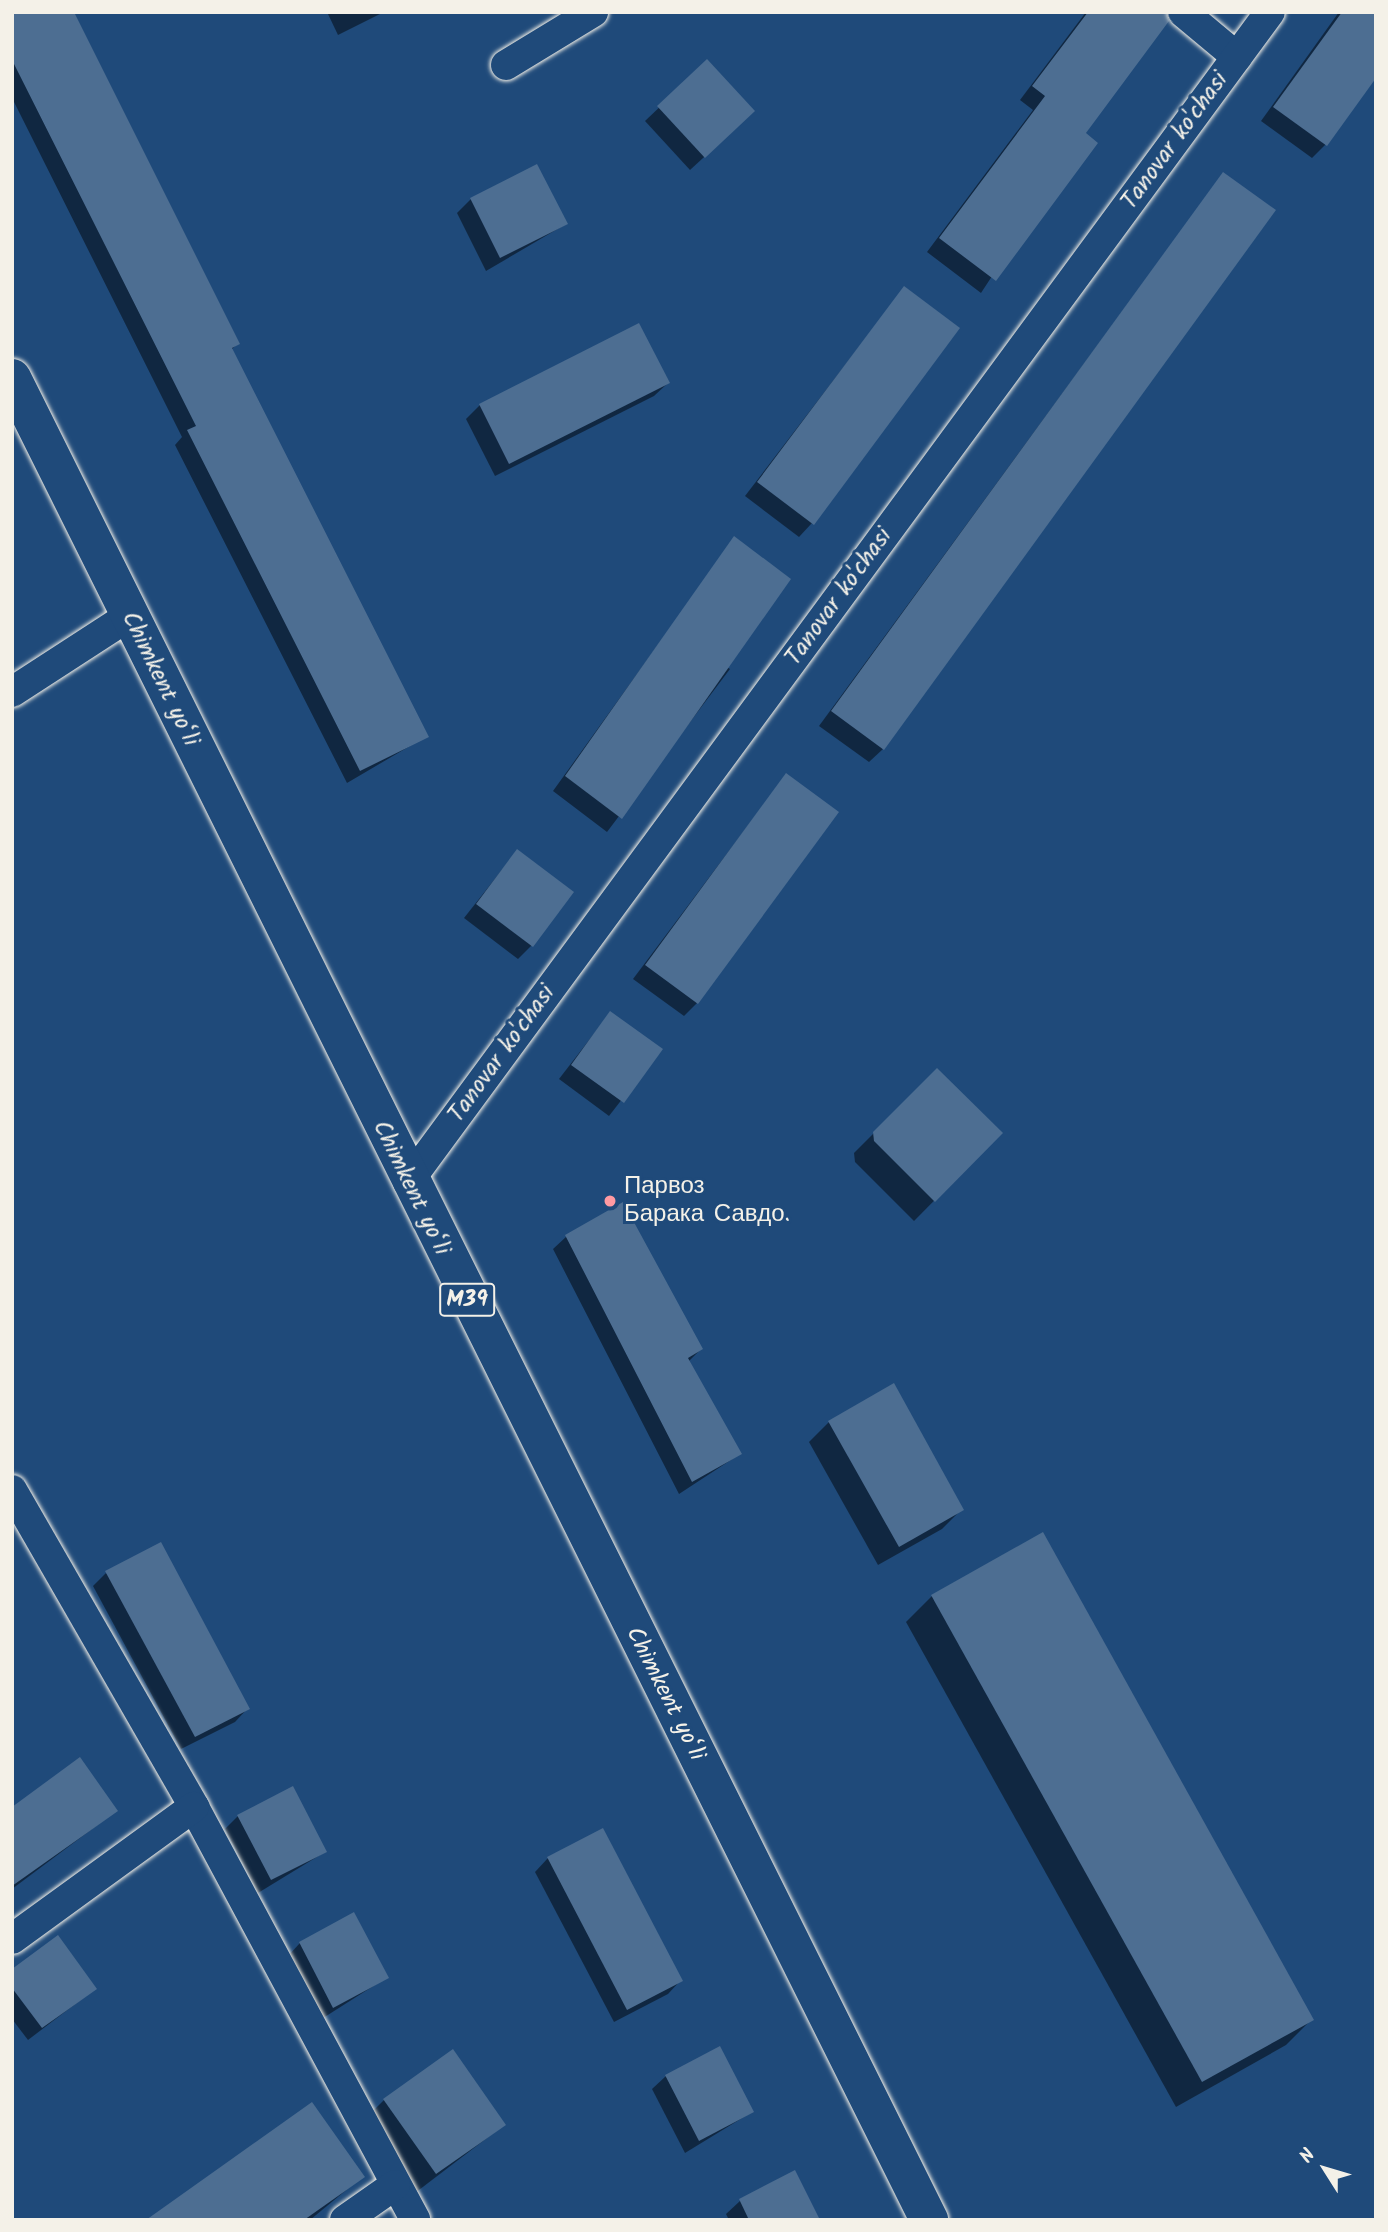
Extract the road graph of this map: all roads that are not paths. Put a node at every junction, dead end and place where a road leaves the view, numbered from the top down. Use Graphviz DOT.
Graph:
graph roads {
  1 [pos="593,12"];
  2 [pos="1183,12"];
  3 [pos="1270,12"];
  4 [pos="1237,57"];
  5 [pos="506,65"];
  6 [pos="12,378"];
  7 [pos="129,616"];
  8 [pos="12,692"];
  9 [pos="408,1182"];
  10 [pos="12,1490"];
  11 [pos="194,1807"];
  12 [pos="12,1939"];
  13 [pos="395,2185"];
  14 [pos="345,2220"];
  15 [pos="415,2220"];
  16 [pos="929,2220"];
  1 -- 5 [label="street"];
  2 -- 4 [label="street"];
  3 -- 4 [label="street, Tanovar ko'chasi"];
  4 -- 9 [label="street, Tanovar ko'chasi"];
  6 -- 7 [label="highway, Chimkent yo‘li / M39"];
  7 -- 8 [label="street"];
  7 -- 9 [label="highway, Chimkent yo‘li / M39"];
  9 -- 16 [label="highway, Chimkent yo‘li / M39"];
  10 -- 11 [label="street"];
  11 -- 12 [label="street"];
  11 -- 13 [label="street"];
  13 -- 14 [label="street"];
  13 -- 15 [label="street"];
}
